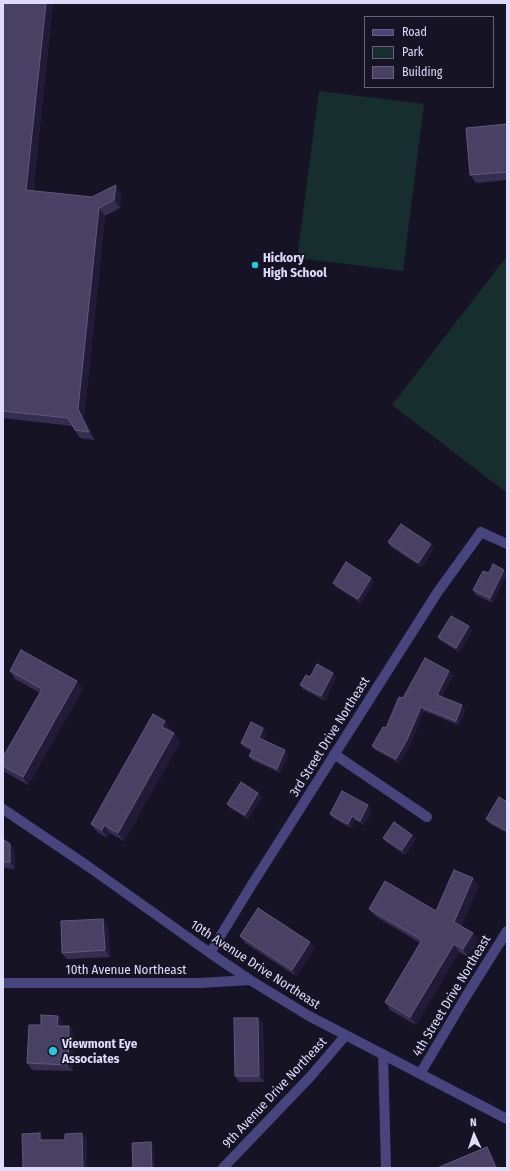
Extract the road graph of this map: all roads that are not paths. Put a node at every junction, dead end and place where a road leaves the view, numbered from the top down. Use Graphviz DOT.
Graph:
graph roads {
  1 [pos="507,544"];
  2 [pos="334,754"];
  3 [pos="3,809"];
  4 [pos="427,817"];
  5 [pos="507,930"];
  6 [pos="210,953"];
  7 [pos="250,980"];
  8 [pos="3,983"];
  9 [pos="346,1035"];
  10 [pos="383,1054"];
  11 [pos="420,1074"];
  12 [pos="507,1119"];
  13 [pos="223,1168"];
  14 [pos="386,1168"];
  1 -- 2 [label="street, 3rd Street Drive Northeast"];
  2 -- 4 [label="street"];
  2 -- 6 [label="street, 3rd Street Drive Northeast"];
  3 -- 6 [label="street, 10th Avenue Drive Northeast"];
  5 -- 11 [label="street, 4th Street Drive Northeast"];
  6 -- 7 [label="street, 10th Avenue Drive Northeast"];
  7 -- 8 [label="street, 10th Avenue Northeast"];
  7 -- 9 [label="street, 10th Avenue Drive Northeast"];
  9 -- 10 [label="street, 10th Avenue Drive Northeast"];
  9 -- 13 [label="street, 9th Avenue Drive Northeast"];
  10 -- 11 [label="street, 10th Avenue Drive Northeast"];
  10 -- 14 [label="street"];
  11 -- 12 [label="street, 10th Avenue Drive Northeast"];
}
